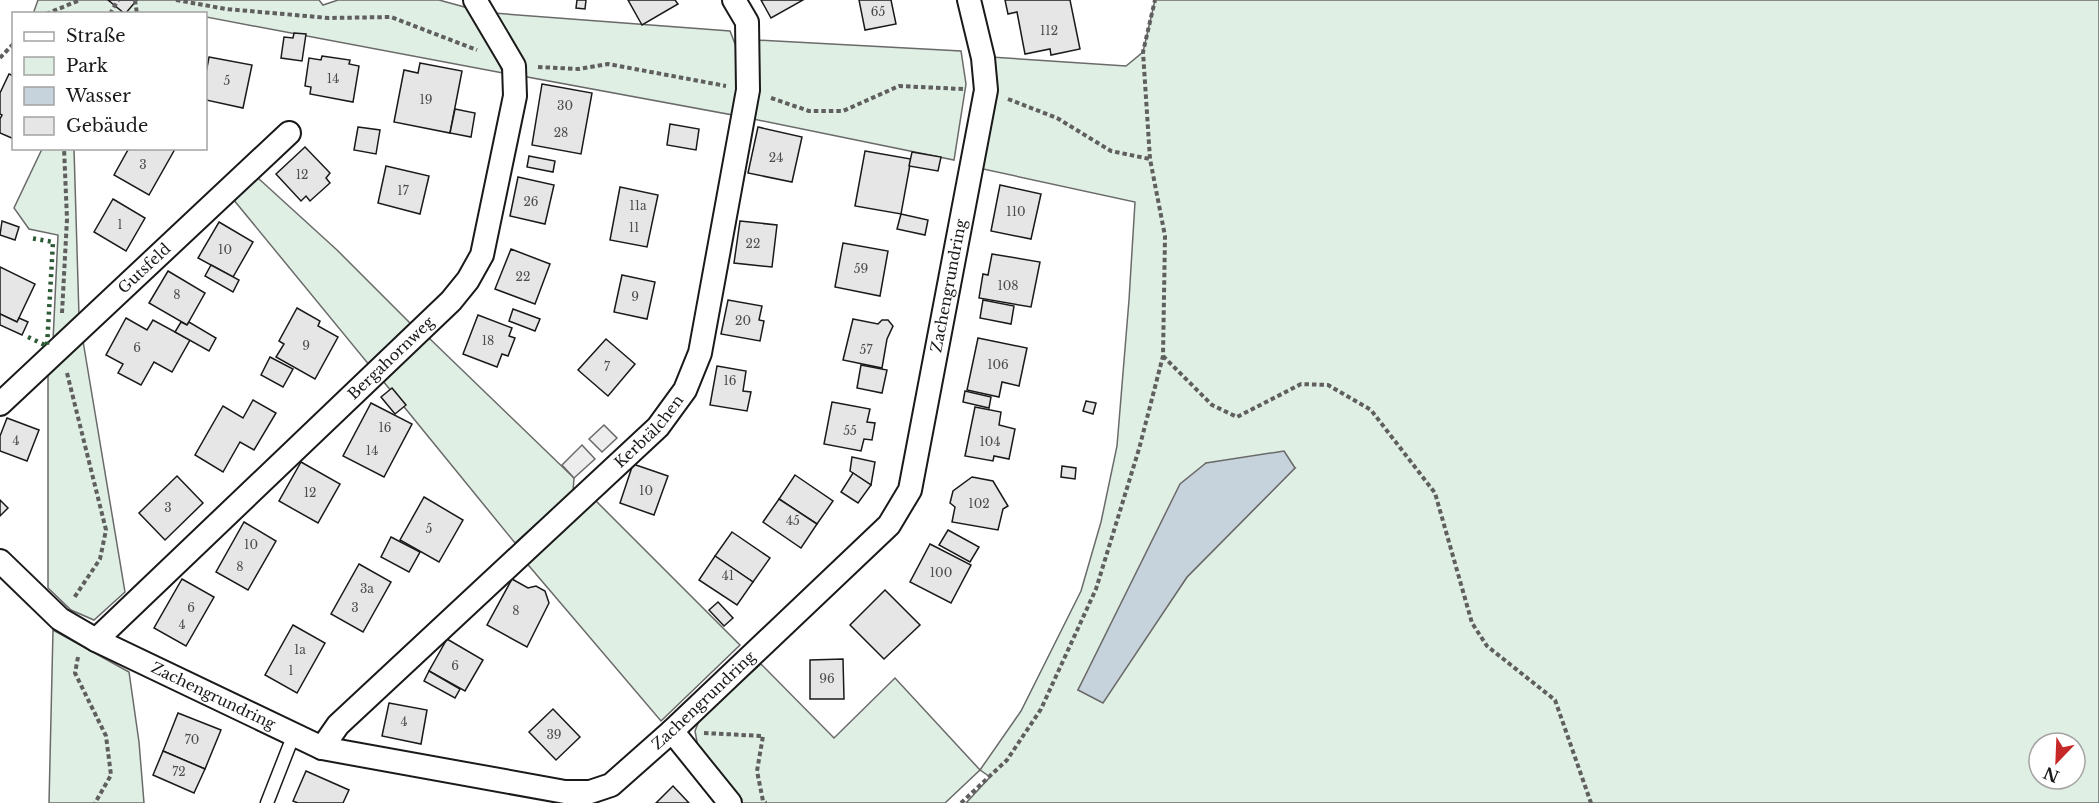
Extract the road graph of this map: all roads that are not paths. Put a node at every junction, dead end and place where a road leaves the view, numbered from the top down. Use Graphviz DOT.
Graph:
graph roads {
  1 [pos="475,0"];
  2 [pos="734,0"];
  3 [pos="969,0"];
  4 [pos="289,134"];
  5 [pos="0,404"];
  6 [pos="0,561"];
  7 [pos="89,636"];
  8 [pos="672,731"];
  9 [pos="294,734"];
  10 [pos="322,748"];
  11 [pos="563,798"];
  12 [pos="267,803"];
  13 [pos="730,803"];
  1 -- 7 [label="street, Bergahornweg"];
  2 -- 10 [label="street, Kerbtälchen"];
  3 -- 8 [label="street, Zachengrundring"];
  4 -- 5 [label="street, Gutsfeld"];
  6 -- 7 [label="street, Zachengrundring"];
  7 -- 9 [label="street, Zachengrundring"];
  8 -- 11 [label="street, Zachengrundring"];
  8 -- 13 [label="street"];
  9 -- 10 [label="street, Zachengrundring"];
  9 -- 12 [label="lane"];
  10 -- 11 [label="street, Zachengrundring"];
}
